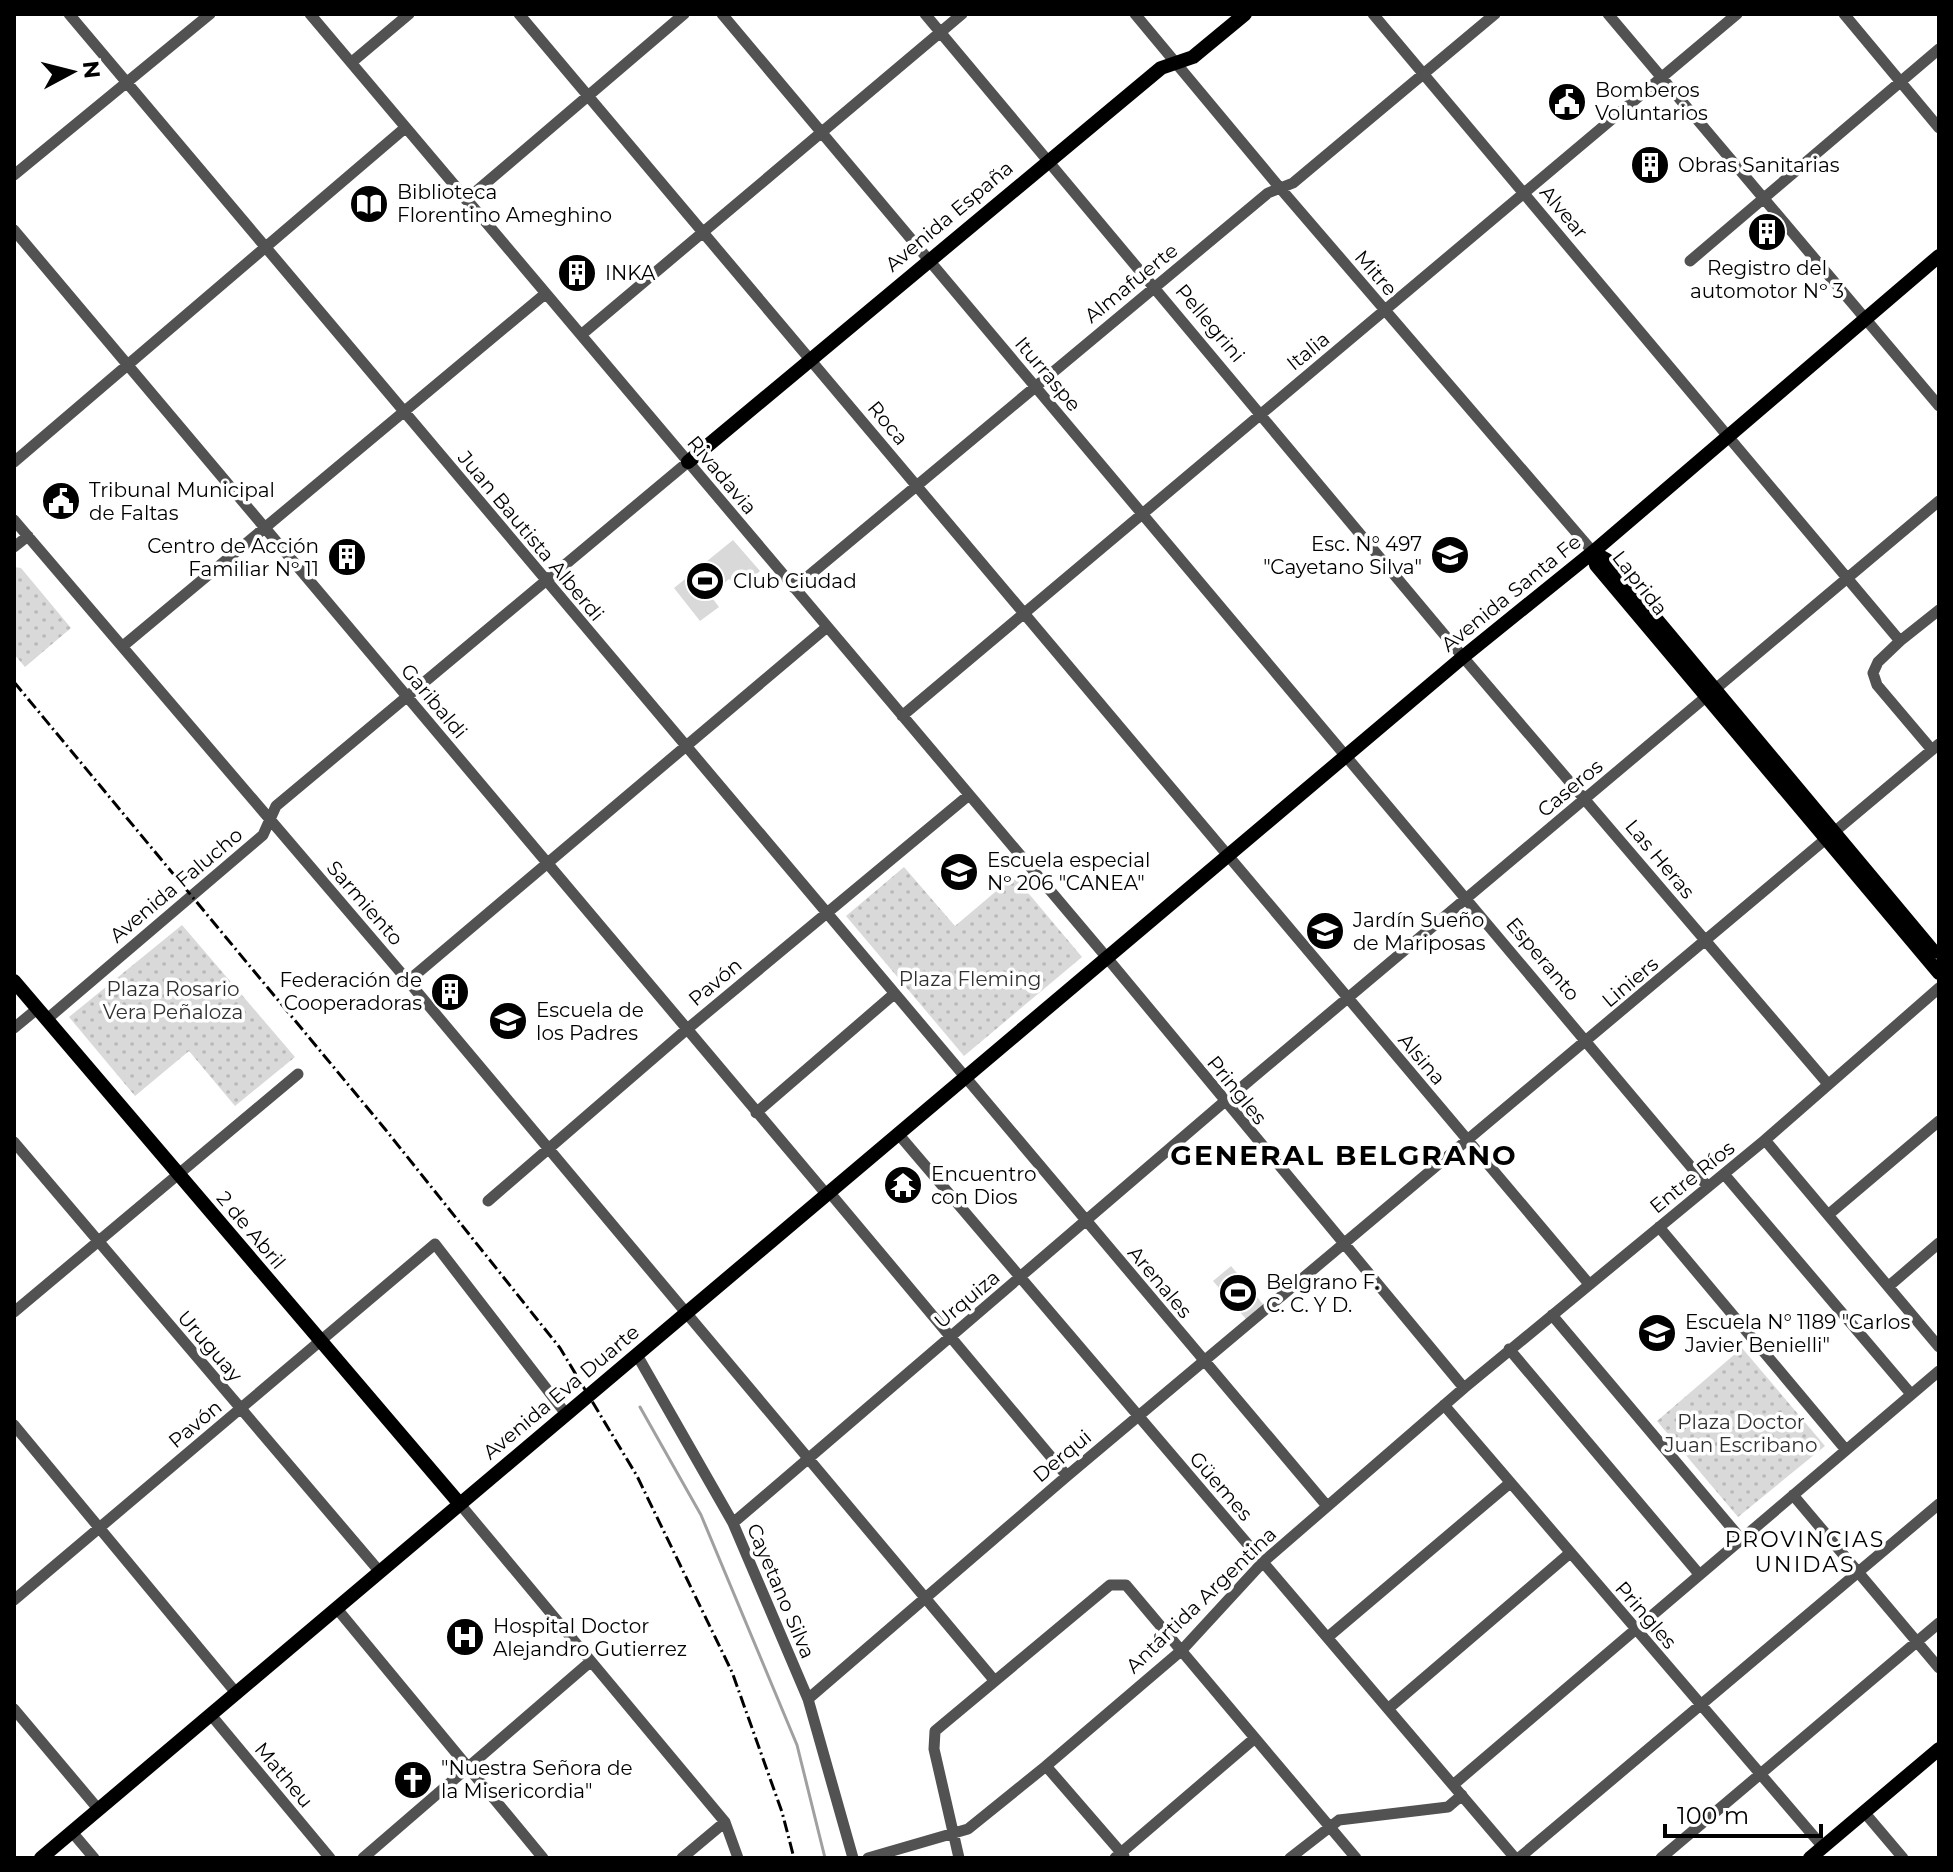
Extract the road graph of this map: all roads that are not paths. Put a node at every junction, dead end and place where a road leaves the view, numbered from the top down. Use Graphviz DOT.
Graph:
graph roads {
  1 [pos="69,14"];
  2 [pos="210,14"];
  3 [pos="310,14"];
  4 [pos="409,14"];
  5 [pos="519,14"];
  6 [pos="684,14"];
  7 [pos="722,14"];
  8 [pos="925,14"];
  9 [pos="962,14"];
  10 [pos="1135,14"];
  11 [pos="1245,14"];
  12 [pos="1373,14"];
  13 [pos="1495,14"];
  14 [pos="1608,14"];
  15 [pos="1737,14"];
  16 [pos="1844,14"];
  17 [pos="940,32"];
  18 [pos="1939,49"];
  19 [pos="352,62"];
  20 [pos="1175,62"];
  21 [pos="1423,74"];
  22 [pos="1662,78"];
  23 [pos="125,82"];
  24 [pos="1901,82"];
  25 [pos="587,96"];
  26 [pos="405,128"];
  27 [pos="1939,128"];
  28 [pos="822,133"];
  29 [pos="1049,159"];
  30 [pos="14,175"];
  31 [pos="1280,188"];
  32 [pos="1524,193"];
  33 [pos="1763,197"];
  34 [pos="466,200"];
  35 [pos="14,230"];
  36 [pos="705,233"];
  37 [pos="263,247"];
  38 [pos="1939,256"];
  39 [pos="928,260"];
  40 [pos="1690,261"];
  41 [pos="1156,287"];
  42 [pos="545,294"];
  43 [pos="1386,311"];
  44 [pos="1864,318"];
  45 [pos="581,335"];
  46 [pos="811,360"];
  47 [pos="126,364"];
  48 [pos="1034,385"];
  49 [pos="1939,406"];
  50 [pos="403,412"];
  51 [pos="1262,413"];
  52 [pos="1729,434"];
  53 [pos="14,462"];
  54 [pos="688,462"];
  55 [pos="917,485"];
  56 [pos="1939,501"];
  57 [pos="1142,513"];
  58 [pos="14,520"];
  59 [pos="266,530"];
  60 [pos="28,536"];
  61 [pos="14,547"];
  62 [pos="1593,552"];
  63 [pos="1849,578"];
  64 [pos="544,581"];
  65 [pos="794,588"];
  66 [pos="1939,610"];
  67 [pos="1024,614"];
  68 [pos="827,627"];
  69 [pos="1900,641"];
  70 [pos="123,646"];
  71 [pos="1463,657"];
  72 [pos="1711,693"];
  73 [pos="406,696"];
  74 [pos="902,716"];
  75 [pos="685,745"];
  76 [pos="1935,747"];
  77 [pos="1347,757"];
  78 [pos="969,795"];
  79 [pos="1585,798"];
  80 [pos="269,820"];
  81 [pos="1832,837"];
  82 [pos="1228,858"];
  83 [pos="548,863"];
  84 [pos="1468,898"];
  85 [pos="826,912"];
  86 [pos="1707,942"];
  87 [pos="1939,958"];
  88 [pos="1108,959"];
  89 [pos="1939,973"];
  90 [pos="14,981"];
  91 [pos="408,981"];
  92 [pos="1939,988"];
  93 [pos="894,994"];
  94 [pos="1347,999"];
  95 [pos="41,1015"];
  96 [pos="14,1028"];
  97 [pos="686,1030"];
  98 [pos="1589,1041"];
  99 [pos="298,1074"];
  100 [pos="966,1080"];
  101 [pos="1828,1084"];
  102 [pos="1224,1102"];
  103 [pos="756,1113"];
  104 [pos="1939,1121"];
  105 [pos="900,1136"];
  106 [pos="1765,1140"];
  107 [pos="1468,1141"];
  108 [pos="14,1142"];
  109 [pos="546,1149"];
  110 [pos="178,1174"];
  111 [pos="1724,1174"];
  112 [pos="1708,1187"];
  113 [pos="828,1194"];
  114 [pos="488,1201"];
  115 [pos="1828,1215"];
  116 [pos="1085,1222"];
  117 [pos="1659,1227"];
  118 [pos="97,1241"];
  119 [pos="1939,1243"];
  120 [pos="1342,1245"];
  121 [pos="1021,1277"];
  122 [pos="1589,1284"];
  123 [pos="1889,1286"];
  124 [pos="14,1312"];
  125 [pos="685,1313"];
  126 [pos="1552,1315"];
  127 [pos="950,1337"];
  128 [pos="319,1340"];
  129 [pos="1939,1347"];
  130 [pos="1509,1349"];
  131 [pos="637,1355"];
  132 [pos="1203,1362"];
  133 [pos="1939,1371"];
  134 [pos="1464,1388"];
  135 [pos="1911,1394"];
  136 [pos="1444,1405"];
  137 [pos="240,1409"];
  138 [pos="566,1414"];
  139 [pos="1138,1416"];
  140 [pos="14,1425"];
  141 [pos="1846,1450"];
  142 [pos="806,1459"];
  143 [pos="1067,1476"];
  144 [pos="1510,1483"];
  145 [pos="1793,1495"];
  146 [pos="459,1503"];
  147 [pos="1939,1504"];
  148 [pos="1327,1506"];
  149 [pos="733,1523"];
  150 [pos="99,1528"];
  151 [pos="1741,1539"];
  152 [pos="1570,1553"];
  153 [pos="1263,1562"];
  154 [pos="380,1572"];
  155 [pos="1859,1572"];
  156 [pos="1699,1574"];
  157 [pos="925,1596"];
  158 [pos="14,1600"];
  159 [pos="338,1610"];
  160 [pos="1939,1623"];
  161 [pos="1634,1628"];
  162 [pos="1328,1637"];
  163 [pos="1917,1642"];
  164 [pos="1182,1650"];
  165 [pos="590,1662"];
  166 [pos="1939,1668"];
  167 [pos="994,1680"];
  168 [pos="237,1694"];
  169 [pos="808,1699"];
  170 [pos="1700,1703"];
  171 [pos="1389,1708"];
  172 [pos="14,1709"];
  173 [pos="211,1715"];
  174 [pos="1255,1738"];
  175 [pos="1939,1749"];
  176 [pos="1046,1766"];
  177 [pos="469,1767"];
  178 [pos="1762,1775"];
  179 [pos="1453,1785"];
  180 [pos="1462,1795"];
  181 [pos="99,1810"];
  182 [pos="1864,1812"];
  183 [pos="725,1822"];
  184 [pos="1329,1825"];
  185 [pos="72,1832"];
  186 [pos="953,1834"];
  187 [pos="1823,1847"];
  188 [pos="1120,1856"];
  189 [pos="41,1858"];
  190 [pos="94,1858"];
  191 [pos="330,1858"];
  192 [pos="363,1858"];
  193 [pos="543,1858"];
  194 [pos="682,1858"];
  195 [pos="738,1858"];
  196 [pos="853,1858"];
  197 [pos="868,1858"];
  198 [pos="959,1858"];
  199 [pos="1290,1858"];
  200 [pos="1356,1858"];
  201 [pos="1517,1858"];
  202 [pos="1661,1858"];
  203 [pos="1810,1858"];
  204 [pos="1903,1858"];
  1 -- 23 [label="street, Juan Bautista Alberdi"];
  2 -- 23 [label="street"];
  3 -- 19 [label="street, Rivadavia"];
  4 -- 19 [label="street"];
  5 -- 25 [label="street, Roca"];
  6 -- 25 [label="street"];
  7 -- 28 [label="street, Iturraspe"];
  8 -- 17 [label="street, Pellegrini"];
  9 -- 17 [label="street"];
  10 -- 20 [label="street, Mitre"];
  11 -- 20 [label="main road, Avenida España"];
  12 -- 21 [label="street, Alvear"];
  13 -- 21 [label="street, Almafuerte"];
  14 -- 22 [label="street"];
  15 -- 22 [label="street, Italia"];
  16 -- 24 [label="street"];
  17 -- 28 [label="street"];
  17 -- 29 [label="street, Pellegrini"];
  18 -- 24 [label="street"];
  19 -- 26 [label="street, Rivadavia"];
  20 -- 29 [label="main road, Avenida España"];
  20 -- 31 [label="street, Mitre"];
  21 -- 31 [label="street, Almafuerte"];
  21 -- 32 [label="street, Alvear"];
  22 -- 32 [label="street, Italia"];
  22 -- 33 [label="street"];
  23 -- 30 [label="street"];
  23 -- 37 [label="street, Juan Bautista Alberdi"];
  24 -- 27 [label="street"];
  24 -- 33 [label="street"];
  25 -- 34 [label="street"];
  25 -- 36 [label="street, Roca"];
  26 -- 34 [label="street, Rivadavia"];
  26 -- 37 [label="street"];
  28 -- 36 [label="street"];
  28 -- 39 [label="street, Iturraspe"];
  29 -- 39 [label="main road, Avenida España"];
  29 -- 41 [label="street, Pellegrini"];
  31 -- 41 [label="street, Almafuerte"];
  31 -- 43 [label="street, Mitre"];
  32 -- 43 [label="street, Italia"];
  32 -- 52 [label="street, Alvear"];
  33 -- 40 [label="street"];
  33 -- 44 [label="street"];
  34 -- 42 [label="street, Rivadavia"];
  35 -- 47 [label="street, Garibaldi"];
  36 -- 45 [label="street"];
  36 -- 46 [label="street, Roca"];
  37 -- 47 [label="street"];
  37 -- 50 [label="street, Juan Bautista Alberdi"];
  38 -- 44 [label="main road, Avenida Santa Fe"];
  39 -- 46 [label="main road, Avenida España"];
  39 -- 48 [label="street, Iturraspe"];
  41 -- 48 [label="street, Almafuerte"];
  41 -- 51 [label="street, Pellegrini"];
  42 -- 45 [label="street, Rivadavia"];
  42 -- 50 [label="street"];
  43 -- 51 [label="street, Italia"];
  43 -- 62 [label="street, Mitre"];
  44 -- 49 [label="street"];
  44 -- 52 [label="main road, Avenida Santa Fe"];
  45 -- 54 [label="street, Rivadavia"];
  46 -- 54 [label="main road, Avenida España"];
  46 -- 55 [label="street, Roca"];
  47 -- 53 [label="street"];
  47 -- 59 [label="street, Garibaldi"];
  48 -- 55 [label="street, Almafuerte"];
  48 -- 57 [label="street, Iturraspe"];
  50 -- 59 [label="street"];
  50 -- 64 [label="street, Juan Bautista Alberdi"];
  51 -- 57 [label="street, Italia"];
  51 -- 71 [label="street, Pellegrini"];
  52 -- 62 [label="main road, Avenida Santa Fe"];
  52 -- 63 [label="street, Alvear"];
  54 -- 64 [label="street, Avenida Falucho"];
  54 -- 65 [label="street, Rivadavia"];
  55 -- 65 [label="street, Almafuerte"];
  55 -- 67 [label="street, Roca"];
  56 -- 63 [label="street, Caseros"];
  57 -- 67 [label="street, Italia"];
  57 -- 77 [label="street, Iturraspe"];
  58 -- 60 [label="street, Sarmiento"];
  59 -- 70 [label="street"];
  59 -- 73 [label="street, Garibaldi"];
  60 -- 61 [label="street"];
  60 -- 70 [label="street, Sarmiento"];
  62 -- 71 [label="main road, Avenida Santa Fe"];
  62 -- 72 [label="main road, Laprida"];
  63 -- 69 [label="street, Alvear"];
  63 -- 72 [label="street, Caseros"];
  64 -- 73 [label="street, Avenida Falucho"];
  64 -- 75 [label="street, Juan Bautista Alberdi"];
  65 -- 68 [label="street, Rivadavia"];
  66 -- 69 [label="street"];
  67 -- 74 [label="street, Italia"];
  67 -- 82 [label="street, Roca"];
  68 -- 74 [label="street, Rivadavia"];
  68 -- 75 [label="street"];
  69 -- 76 [label="street"];
  70 -- 80 [label="street, Sarmiento"];
  71 -- 77 [label="main road, Avenida Santa Fe"];
  71 -- 79 [label="street, Las Heras"];
  72 -- 79 [label="street, Caseros"];
  72 -- 81 [label="main road, Laprida"];
  73 -- 80 [label="street, Avenida Falucho"];
  73 -- 83 [label="street, Garibaldi"];
  74 -- 78 [label="street, Rivadavia"];
  75 -- 83 [label="street"];
  75 -- 85 [label="street, Juan Bautista Alberdi"];
  76 -- 81 [label="street, Liniers"];
  77 -- 82 [label="main road, Avenida Santa Fe"];
  77 -- 84 [label="street, Esperanto"];
  78 -- 85 [label="street, Pavón"];
  78 -- 88 [label="street, Rivadavia"];
  79 -- 84 [label="street, Caseros"];
  79 -- 86 [label="street, Las Heras"];
  80 -- 91 [label="street, Sarmiento"];
  80 -- 95 [label="street, Avenida Falucho"];
  81 -- 86 [label="street, Liniers"];
  81 -- 87 [label="main road, Laprida"];
  81 -- 89 [label="main road, Laprida"];
  82 -- 88 [label="main road, Avenida Santa Fe"];
  82 -- 94 [label="street, Alsina"];
  83 -- 91 [label="street"];
  83 -- 97 [label="street, Garibaldi"];
  84 -- 94 [label="street, Caseros"];
  84 -- 98 [label="street, Esperanto"];
  85 -- 93 [label="street, Juan Bautista Alberdi"];
  85 -- 97 [label="street, Pavón"];
  86 -- 98 [label="street, Liniers"];
  86 -- 101 [label="street, Las Heras"];
  88 -- 100 [label="main road, Avenida Eva Duarte"];
  88 -- 102 [label="street, Pringles"];
  90 -- 95 [label="main road, 2 de Abril"];
  91 -- 109 [label="street, Sarmiento"];
  92 -- 101 [label="street, Entre Ríos"];
  93 -- 100 [label="street, Juan Bautista Alberdi"];
  93 -- 103 [label="street"];
  94 -- 102 [label="street, Caseros"];
  94 -- 107 [label="street, Alsina"];
  95 -- 96 [label="street, Avenida Falucho"];
  95 -- 110 [label="main road, 2 de Abril"];
  97 -- 103 [label="street, Garibaldi"];
  97 -- 109 [label="street, Pavón"];
  98 -- 107 [label="street, Liniers"];
  98 -- 112 [label="street, Esperanto"];
  99 -- 110 [label="street"];
  100 -- 105 [label="main road, Avenida Eva Duarte"];
  100 -- 116 [label="street, Arenales"];
  101 -- 106 [label="street, Entre Ríos"];
  102 -- 116 [label="street, Urquiza"];
  102 -- 120 [label="street, Pringles"];
  103 -- 113 [label="street, Garibaldi"];
  104 -- 115 [label="street"];
  105 -- 113 [label="main road, Avenida Eva Duarte"];
  105 -- 121 [label="street, Güemes"];
  106 -- 111 [label="street, Entre Ríos"];
  106 -- 115 [label="street"];
  107 -- 120 [label="street, Liniers"];
  107 -- 122 [label="street, Alsina"];
  108 -- 118 [label="street, Uruguay"];
  109 -- 114 [label="street, Pavón"];
  109 -- 125 [label="street, Sarmiento"];
  110 -- 118 [label="street"];
  110 -- 128 [label="main road, 2 de Abril"];
  111 -- 112 [label="street, Entre Ríos"];
  111 -- 135 [label="street"];
  112 -- 117 [label="street, Entre Ríos"];
  113 -- 125 [label="main road, Avenida Eva Duarte"];
  113 -- 127 [label="street, Garibaldi"];
  115 -- 123 [label="street"];
  116 -- 121 [label="street, Urquiza"];
  116 -- 132 [label="street, Arenales"];
  117 -- 122 [label="street, Entre Ríos"];
  117 -- 141 [label="street"];
  118 -- 124 [label="street"];
  118 -- 137 [label="street, Uruguay"];
  119 -- 123 [label="street"];
  120 -- 132 [label="street, Derqui"];
  120 -- 134 [label="street, Pringles"];
  121 -- 127 [label="street, Urquiza"];
  121 -- 139 [label="street, Güemes"];
  122 -- 126 [label="street, Entre Ríos"];
  123 -- 129 [label="street"];
  125 -- 131 [label="main road, Avenida Eva Duarte"];
  125 -- 142 [label="street, Sarmiento"];
  126 -- 130 [label="street, Entre Ríos"];
  126 -- 151 [label="street"];
  127 -- 142 [label="street, Urquiza"];
  127 -- 143 [label="street, Garibaldi"];
  128 -- 137 [label="street, Pavón"];
  128 -- 138 [label="street, Pavón"];
  128 -- 146 [label="main road, 2 de Abril"];
  130 -- 134 [label="street, Entre Ríos"];
  130 -- 156 [label="street"];
  131 -- 138 [label="main road, Avenida Eva Duarte"];
  131 -- 149 [label="street, Cayetano Silva"];
  132 -- 139 [label="street, Derqui"];
  132 -- 148 [label="street, Arenales"];
  133 -- 135 [label="street"];
  134 -- 136 [label="street, Antártida Argentina"];
  135 -- 141 [label="street"];
  136 -- 144 [label="street, Pringles"];
  136 -- 148 [label="street, Antártida Argentina"];
  137 -- 150 [label="street, Pavón"];
  137 -- 154 [label="street, Uruguay"];
  138 -- 146 [label="main road, Avenida Eva Duarte"];
  139 -- 143 [label="street, Derqui"];
  139 -- 153 [label="street, Güemes"];
  140 -- 150 [label="street"];
  141 -- 145 [label="street"];
  142 -- 149 [label="street, Urquiza"];
  142 -- 157 [label="street, Sarmiento"];
  143 -- 157 [label="street, Derqui"];
  144 -- 152 [label="street, Pringles"];
  144 -- 162 [label="street"];
  145 -- 151 [label="street"];
  145 -- 155 [label="street"];
  146 -- 154 [label="main road, Avenida Eva Duarte"];
  146 -- 165 [label="street"];
  147 -- 155 [label="street"];
  148 -- 153 [label="street, Antártida Argentina"];
  149 -- 169 [label="street, Cayetano Silva"];
  150 -- 158 [label="street, Pavón"];
  150 -- 168 [label="street"];
  151 -- 156 [label="street"];
  152 -- 161 [label="street, Pringles"];
  152 -- 171 [label="street"];
  153 -- 162 [label="street, Güemes"];
  153 -- 164 [label="street, Antártida Argentina"];
  154 -- 159 [label="main road, Avenida Eva Duarte"];
  155 -- 163 [label="street"];
  155 -- 170 [label="street"];
  156 -- 161 [label="street"];
  157 -- 167 [label="street, Sarmiento"];
  157 -- 169 [label="street, Derqui"];
  159 -- 168 [label="main road, Avenida Eva Duarte"];
  159 -- 177 [label="street"];
  160 -- 163 [label="street"];
  161 -- 170 [label="street, Pringles"];
  161 -- 179 [label="street"];
  162 -- 171 [label="street, Güemes"];
  163 -- 166 [label="street"];
  163 -- 178 [label="street"];
  164 -- 167 [label="street"];
  164 -- 174 [label="street"];
  164 -- 176 [label="street, Antártida Argentina"];
  165 -- 177 [label="street"];
  165 -- 183 [label="street"];
  167 -- 186 [label="street"];
  168 -- 173 [label="main road, Avenida Eva Duarte"];
  169 -- 196 [label="street, Cayetano Silva"];
  170 -- 178 [label="street, Pringles"];
  170 -- 201 [label="street"];
  171 -- 179 [label="street, Güemes"];
  172 -- 181 [label="street"];
  173 -- 181 [label="main road, Avenida Eva Duarte"];
  173 -- 191 [label="street, Matheu"];
  174 -- 184 [label="street"];
  174 -- 188 [label="street"];
  175 -- 182 [label="main road"];
  176 -- 186 [label="street, Antártida Argentina"];
  176 -- 188 [label="street"];
  177 -- 192 [label="street"];
  177 -- 193 [label="street"];
  178 -- 187 [label="street, Pringles"];
  178 -- 202 [label="street"];
  179 -- 180 [label="street, Güemes"];
  180 -- 184 [label="street"];
  180 -- 201 [label="street, Güemes"];
  181 -- 185 [label="main road, Avenida Eva Duarte"];
  182 -- 187 [label="main road"];
  182 -- 204 [label="street"];
  183 -- 194 [label="street"];
  183 -- 195 [label="street"];
  184 -- 199 [label="street"];
  184 -- 200 [label="street"];
  185 -- 189 [label="main road, Avenida Eva Duarte"];
  185 -- 190 [label="street"];
  186 -- 197 [label="street, Antártida Argentina"];
  186 -- 198 [label="street"];
  187 -- 203 [label="main road"];
}
